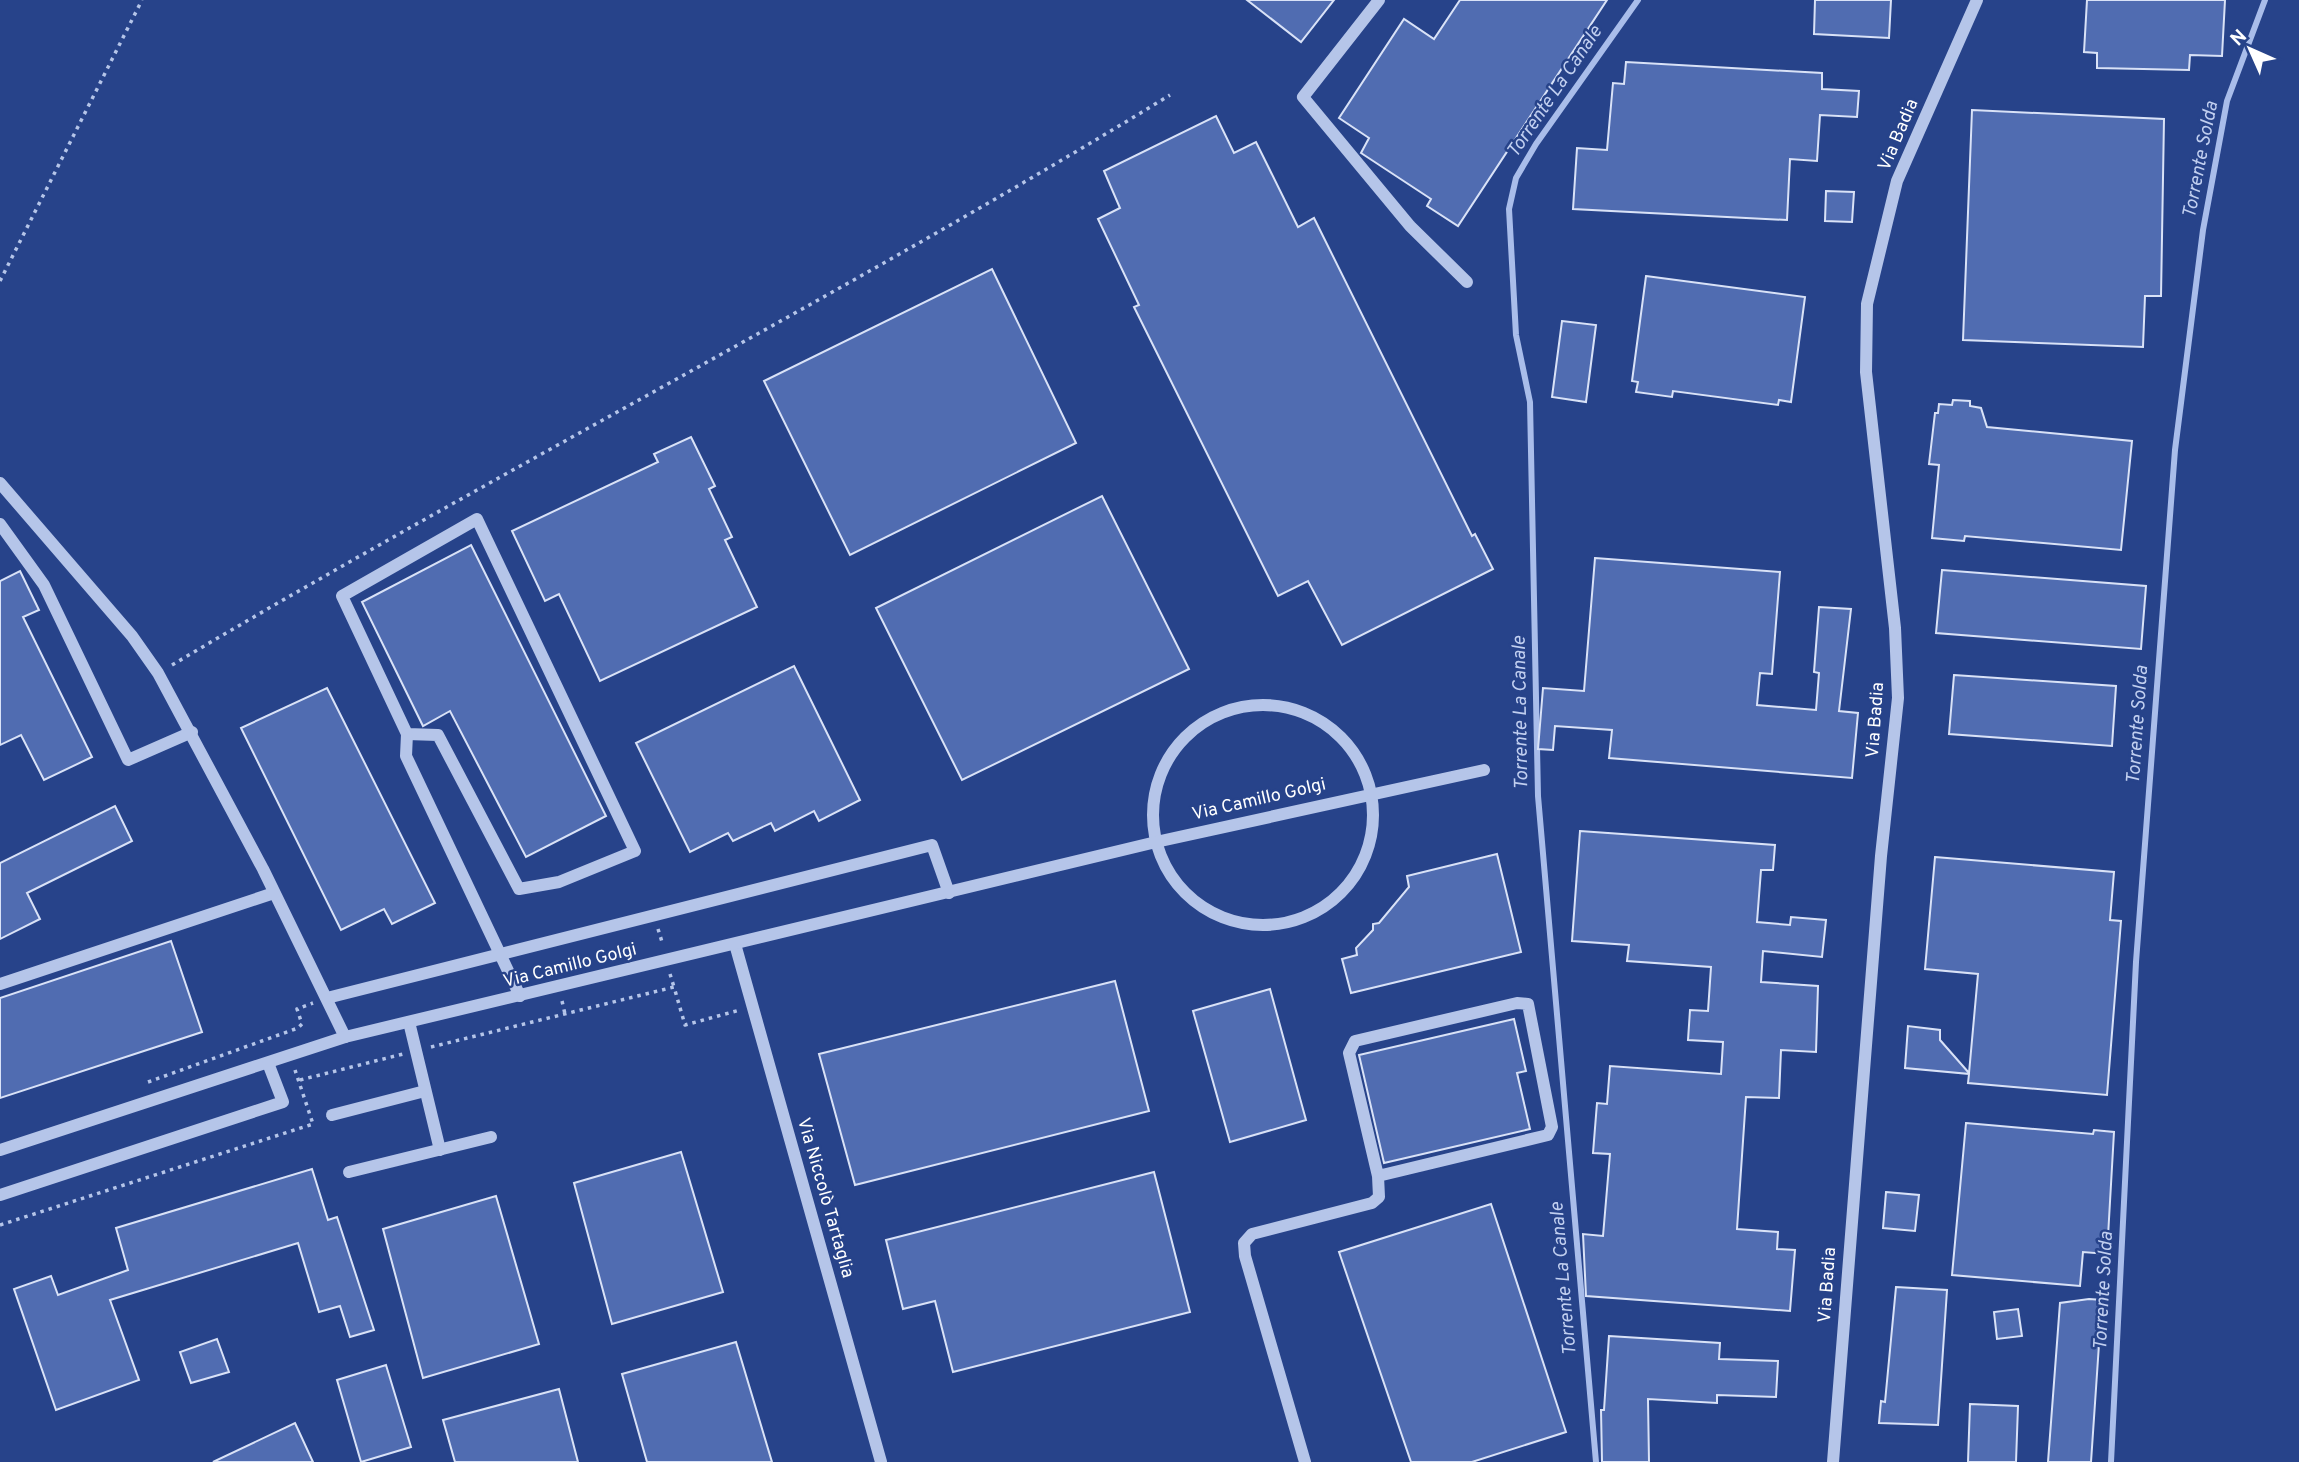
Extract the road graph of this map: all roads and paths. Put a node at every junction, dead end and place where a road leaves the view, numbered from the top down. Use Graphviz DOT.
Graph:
graph roads {
  1 [pos="142,0"];
  2 [pos="1379,0"];
  3 [pos="1977,0"];
  4 [pos="1170,95"];
  5 [pos="0,281"];
  6 [pos="1467,282"];
  7 [pos="0,483"];
  8 [pos="0,524"];
  9 [pos="158,673"];
  10 [pos="192,732"];
  11 [pos="407,734"];
  12 [pos="1484,770"];
  13 [pos="1371,792"];
  14 [pos="1156,842"];
  15 [pos="274,892"];
  16 [pos="949,893"];
  17 [pos="735,944"];
  18 [pos="500,952"];
  19 [pos="670,974"];
  20 [pos="0,984"];
  21 [pos="674,988"];
  22 [pos="520,996"];
  23 [pos="327,998"];
  24 [pos="562,1001"];
  25 [pos="307,1005"];
  26 [pos="736,1011"];
  27 [pos="409,1022"];
  28 [pos="345,1037"];
  29 [pos="287,1056"];
  30 [pos="268,1063"];
  31 [pos="144,1084"];
  32 [pos="425,1091"];
  33 [pos="332,1115"];
  34 [pos="491,1137"];
  35 [pos="0,1150"];
  36 [pos="440,1150"];
  37 [pos="349,1172"];
  38 [pos="1378,1176"];
  39 [pos="0,1195"];
  40 [pos="0,1225"];
  41 [pos="881,1462"];
  42 [pos="1305,1462"];
  43 [pos="1833,1462"];
  1 -- 5 [label="path"];
  2 -- 6 [label="street"];
  3 -- 43 [label="street, Via Badia"];
  4 -- 9 [label="path"];
  7 -- 9 [label="street"];
  8 -- 10 [label="street"];
  9 -- 10 [label="street"];
  10 -- 15 [label="street"];
  11 -- 11 [label="street"];
  11 -- 18 [label="street"];
  12 -- 13 [label="street, Via Camillo Golgi"];
  13 -- 14 [label="street, Via Camillo Golgi"];
  13 -- 14 [label="street"];
  13 -- 14 [label="street"];
  14 -- 16 [label="street, Via Camillo Golgi"];
  15 -- 20 [label="street"];
  15 -- 23 [label="street"];
  16 -- 17 [label="street, Via Camillo Golgi"];
  16 -- 18 [label="street"];
  17 -- 22 [label="street, Via Camillo Golgi"];
  17 -- 41 [label="street, Via Niccolò Tartaglia"];
  18 -- 22 [label="street"];
  18 -- 23 [label="street"];
  19 -- 21 [label="path"];
  21 -- 24 [label="path"];
  21 -- 26 [label="path"];
  22 -- 27 [label="street, Via Camillo Golgi"];
  23 -- 28 [label="street"];
  25 -- 31 [label="path"];
  27 -- 28 [label="street, Via Camillo Golgi"];
  27 -- 32 [label="street"];
  28 -- 29 [label="street, Via Camillo Golgi"];
  29 -- 30 [label="street, Via Camillo Golgi"];
  29 -- 40 [label="path"];
  30 -- 35 [label="street, Via Camillo Golgi"];
  30 -- 39 [label="street"];
  32 -- 33 [label="street"];
  32 -- 36 [label="street"];
  34 -- 36 [label="street"];
  36 -- 37 [label="street"];
  38 -- 38 [label="street"];
  38 -- 42 [label="street"];
}
